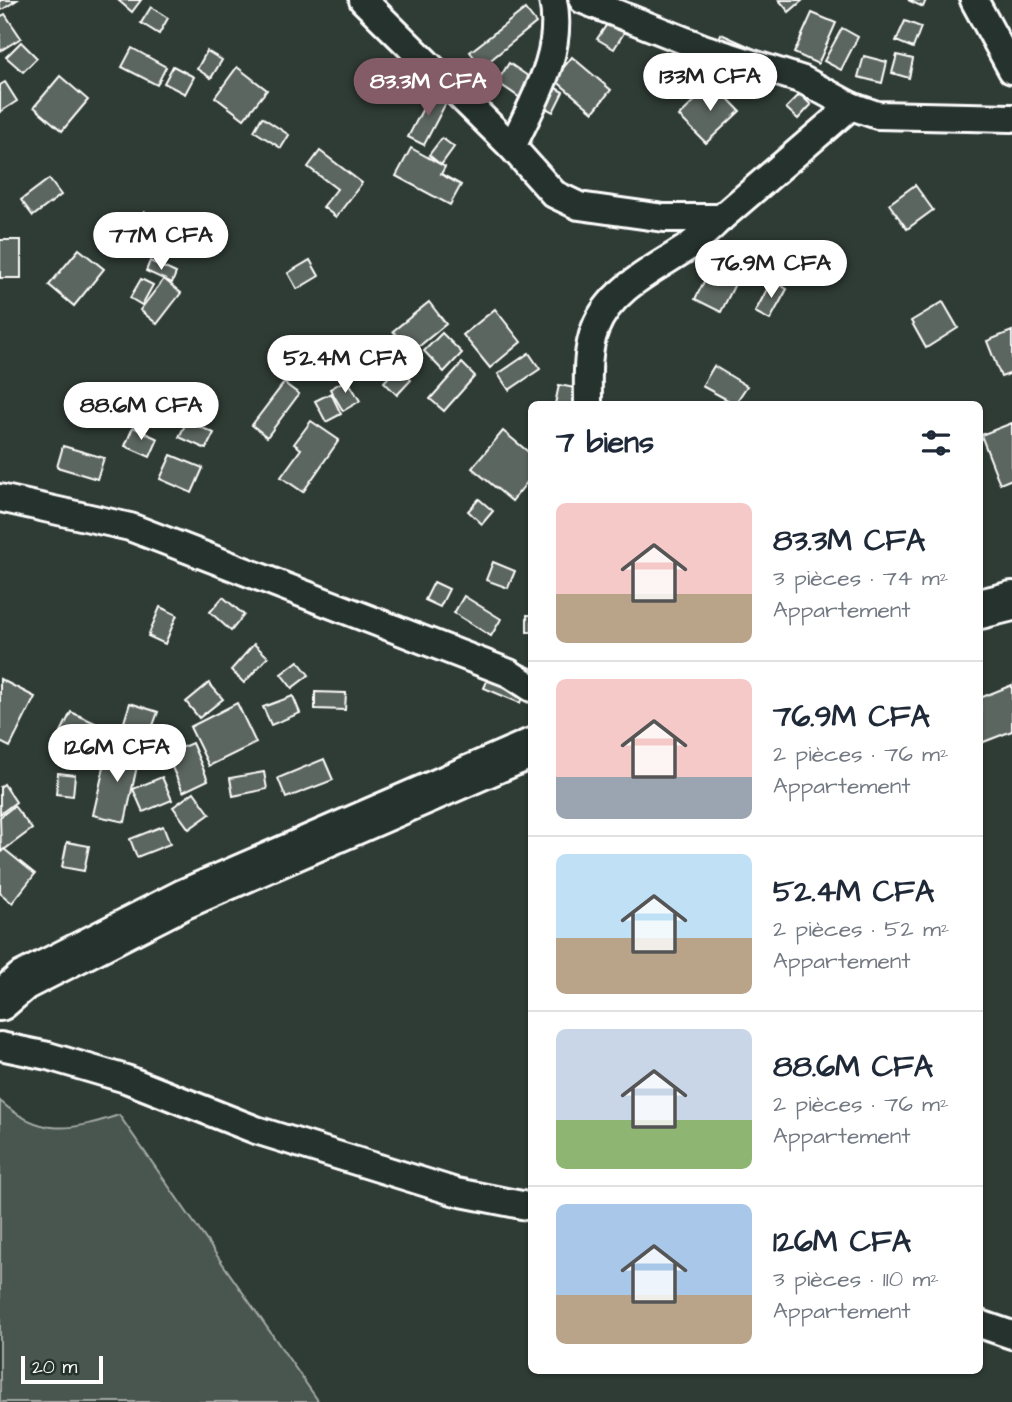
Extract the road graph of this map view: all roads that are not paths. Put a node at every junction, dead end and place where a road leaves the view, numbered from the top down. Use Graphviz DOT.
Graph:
graph roads {
  1 [pos="363,0"];
  2 [pos="553,0"];
  3 [pos="583,0"];
  4 [pos="974,0"];
  5 [pos="1012,70"];
  6 [pos="851,106"];
  7 [pos="1012,118"];
  8 [pos="512,147"];
  9 [pos="721,218"];
  10 [pos="588,401"];
  11 [pos="0,498"];
  12 [pos="1012,601"];
  13 [pos="983,608"];
  14 [pos="528,685"];
  15 [pos="528,750"];
  16 [pos="0,1001"];
  17 [pos="0,1046"];
  18 [pos="528,1206"];
  19 [pos="983,1325"];
  20 [pos="1012,1335"];
  1 -- 8 [label="street"];
  2 -- 8 [label="street"];
  3 -- 6 [label="street"];
  4 -- 5 [label="street"];
  6 -- 7 [label="street"];
  6 -- 9 [label="street"];
  8 -- 9 [label="street"];
  9 -- 10 [label="street"];
  11 -- 14 [label="street"];
  12 -- 13 [label="main road"];
  15 -- 16 [label="main road"];
  17 -- 18 [label="street"];
  19 -- 20 [label="street"];
}
